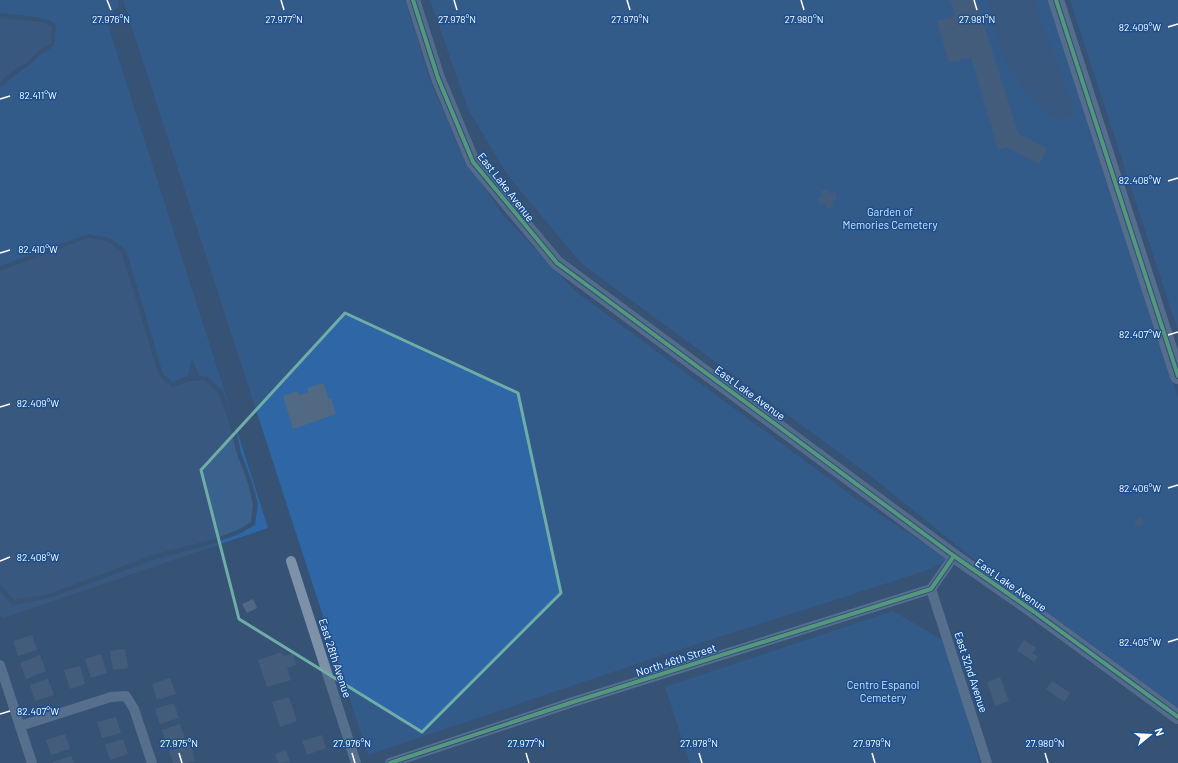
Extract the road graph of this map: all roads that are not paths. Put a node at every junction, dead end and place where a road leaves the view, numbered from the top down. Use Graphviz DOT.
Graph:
graph roads {
  1 [pos="413,0"];
  2 [pos="1056,0"];
  3 [pos="1178,376"];
  4 [pos="954,556"];
  5 [pos="291,561"];
  6 [pos="931,589"];
  7 [pos="0,665"];
  8 [pos="1178,717"];
  9 [pos="20,726"];
  10 [pos="32,763"];
  11 [pos="152,763"];
  12 [pos="356,763"];
  13 [pos="390,763"];
  14 [pos="987,763"];
  1 -- 4 [label="street, East Lake Avenue"];
  2 -- 3 [label="main road"];
  4 -- 6 [label="street"];
  4 -- 8 [label="street, East Lake Avenue"];
  5 -- 12 [label="street, East 28th Avenue"];
  6 -- 13 [label="street, North 46th Street"];
  6 -- 14 [label="street, East 32nd Avenue"];
  7 -- 9 [label="street"];
  9 -- 10 [label="street"];
  9 -- 11 [label="street"];
}
